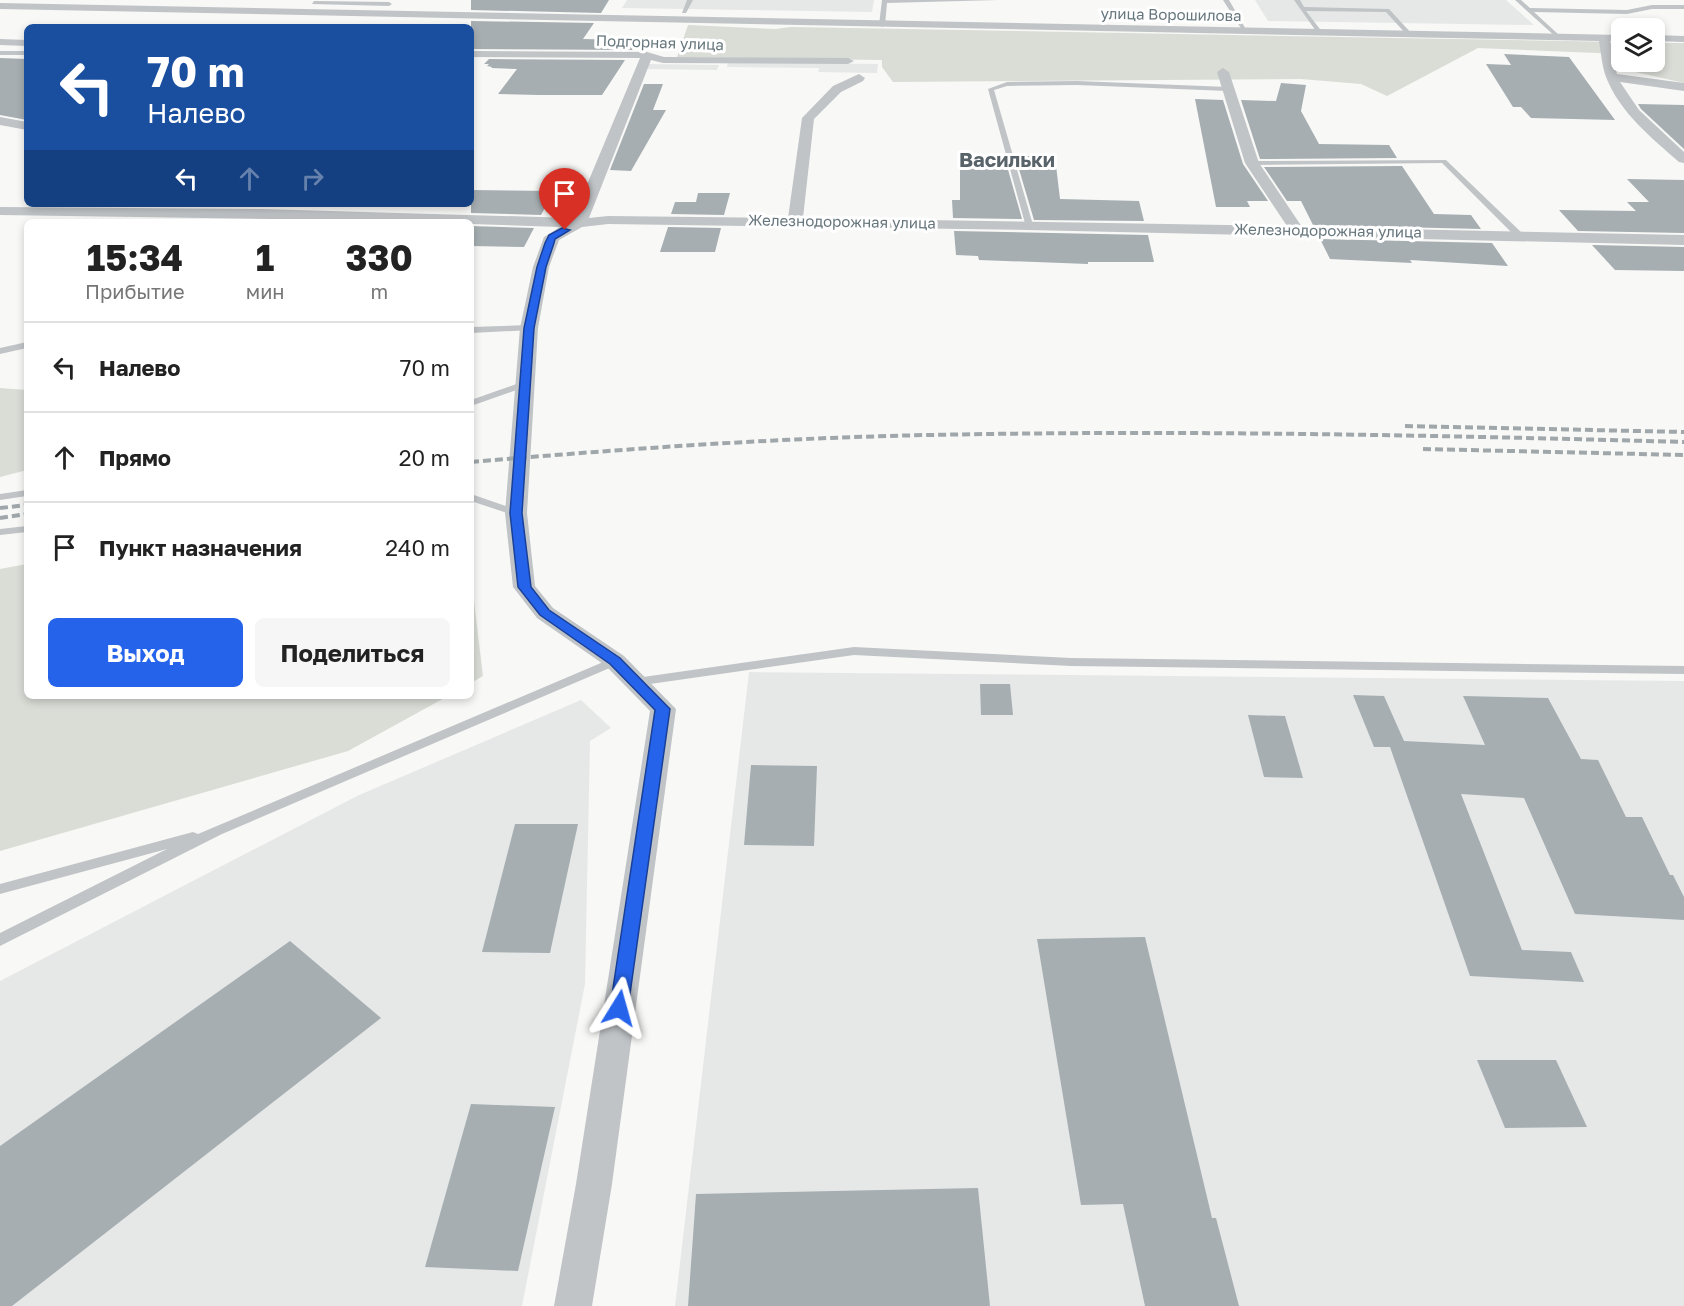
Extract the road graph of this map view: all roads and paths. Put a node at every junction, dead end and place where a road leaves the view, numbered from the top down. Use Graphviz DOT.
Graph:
graph roads {
  1 [pos="184,0"];
  2 [pos="690,0"];
  3 [pos="995,0"];
  4 [pos="1226,0"];
  5 [pos="1297,0"];
  6 [pos="1518,0"];
  7 [pos="316,1"];
  8 [pos="885,1"];
  9 [pos="391,2"];
  10 [pos="0,6"];
  11 [pos="1684,8"];
  12 [pos="1302,9"];
  13 [pos="171,10"];
  14 [pos="1529,10"];
  15 [pos="684,12"];
  16 [pos="302,13"];
  17 [pos="380,14"];
  18 [pos="882,25"];
  19 [pos="1246,32"];
  20 [pos="1320,33"];
  21 [pos="1409,34"];
  22 [pos="1557,36"];
  23 [pos="1604,37"];
  24 [pos="1611,37"];
  25 [pos="1665,38"];
  26 [pos="1684,39"];
  27 [pos="0,42"];
  28 [pos="24,43"];
  29 [pos="0,53"];
  30 [pos="24,53"];
  31 [pos="474,54"];
  32 [pos="647,55"];
  33 [pos="848,61"];
  34 [pos="1223,72"];
  35 [pos="1612,77"];
  36 [pos="859,78"];
  37 [pos="1684,87"];
  38 [pos="1228,89"];
  39 [pos="0,121"];
  40 [pos="24,125"];
  41 [pos="1684,159"];
  42 [pos="1252,163"];
  43 [pos="268,209"];
  44 [pos="0,211"];
  45 [pos="795,222"];
  46 [pos="579,223"];
  47 [pos="1029,225"];
  48 [pos="1297,231"];
  49 [pos="1519,235"];
  50 [pos="1684,240"];
  51 [pos="529,328"];
  52 [pos="474,330"];
  53 [pos="24,346"];
  54 [pos="0,351"];
  55 [pos="525,384"];
  56 [pos="474,403"];
  57 [pos="24,493"];
  58 [pos="0,497"];
  59 [pos="474,498"];
  60 [pos="516,513"];
  61 [pos="24,528"];
  62 [pos="0,532"];
  63 [pos="1684,670"];
  64 [pos="625,671"];
  65 [pos="218,830"];
  66 [pos="0,889"];
  67 [pos="0,940"];
  68 [pos="573,1306"];
  1 -- 13 [label="street"];
  2 -- 15 [label="lane"];
  3 -- 8 [label="lane"];
  4 -- 19 [label="lane"];
  5 -- 12 [label="lane"];
  6 -- 14 [label="lane"];
  7 -- 9 [label="lane"];
  7 -- 16 [label="lane"];
  8 -- 18 [label="lane"];
  9 -- 17 [label="lane"];
  10 -- 13 [label="street, улица Ворошилова"];
  11 -- 14 [label="lane"];
  12 -- 20 [label="lane"];
  12 -- 21 [label="lane"];
  13 -- 16 [label="street, улица Ворошилова"];
  14 -- 22 [label="lane"];
  16 -- 17 [label="street, улица Ворошилова"];
  17 -- 18 [label="street, улица Ворошилова"];
  18 -- 19 [label="street, улица Ворошилова"];
  19 -- 20 [label="street, улица Ворошилова"];
  20 -- 21 [label="street, улица Ворошилова"];
  21 -- 22 [label="street, улица Ворошилова"];
  22 -- 23 [label="street, улица Ворошилова"];
  23 -- 24 [label="street, улица Ворошилова"];
  23 -- 35 [label="street"];
  25 -- 26 [label="street"];
  27 -- 28 [label="street"];
  29 -- 30 [label="lane"];
  31 -- 32 [label="street, Подгорная улица"];
  32 -- 33 [label="street, Подгорная улица"];
  32 -- 46 [label="street"];
  34 -- 38 [label="street"];
  35 -- 37 [label="street"];
  35 -- 41 [label="street"];
  36 -- 45 [label="street"];
  38 -- 42 [label="street"];
  38 -- 47 [label="lane"];
  39 -- 40 [label="street"];
  42 -- 48 [label="street"];
  42 -- 49 [label="lane"];
  43 -- 44 [label="street, Железнодорожная улица"];
  43 -- 46 [label="street, Железнодорожная улица"];
  45 -- 46 [label="street, Железнодорожная улица"];
  45 -- 47 [label="street, Железнодорожная улица"];
  46 -- 51 [label="street"];
  47 -- 48 [label="street, Железнодорожная улица"];
  48 -- 49 [label="street, Железнодорожная улица"];
  49 -- 50 [label="street, Железнодорожная улица"];
  51 -- 52 [label="lane"];
  51 -- 55 [label="street"];
  53 -- 54 [label="lane"];
  55 -- 56 [label="lane"];
  55 -- 60 [label="street"];
  57 -- 58 [label="lane"];
  59 -- 60 [label="lane"];
  60 -- 64 [label="street"];
  61 -- 62 [label="lane"];
  63 -- 64 [label="lane"];
  64 -- 65 [label="lane"];
  64 -- 68 [label="street"];
  65 -- 66 [label="lane"];
  65 -- 67 [label="lane"];
}
